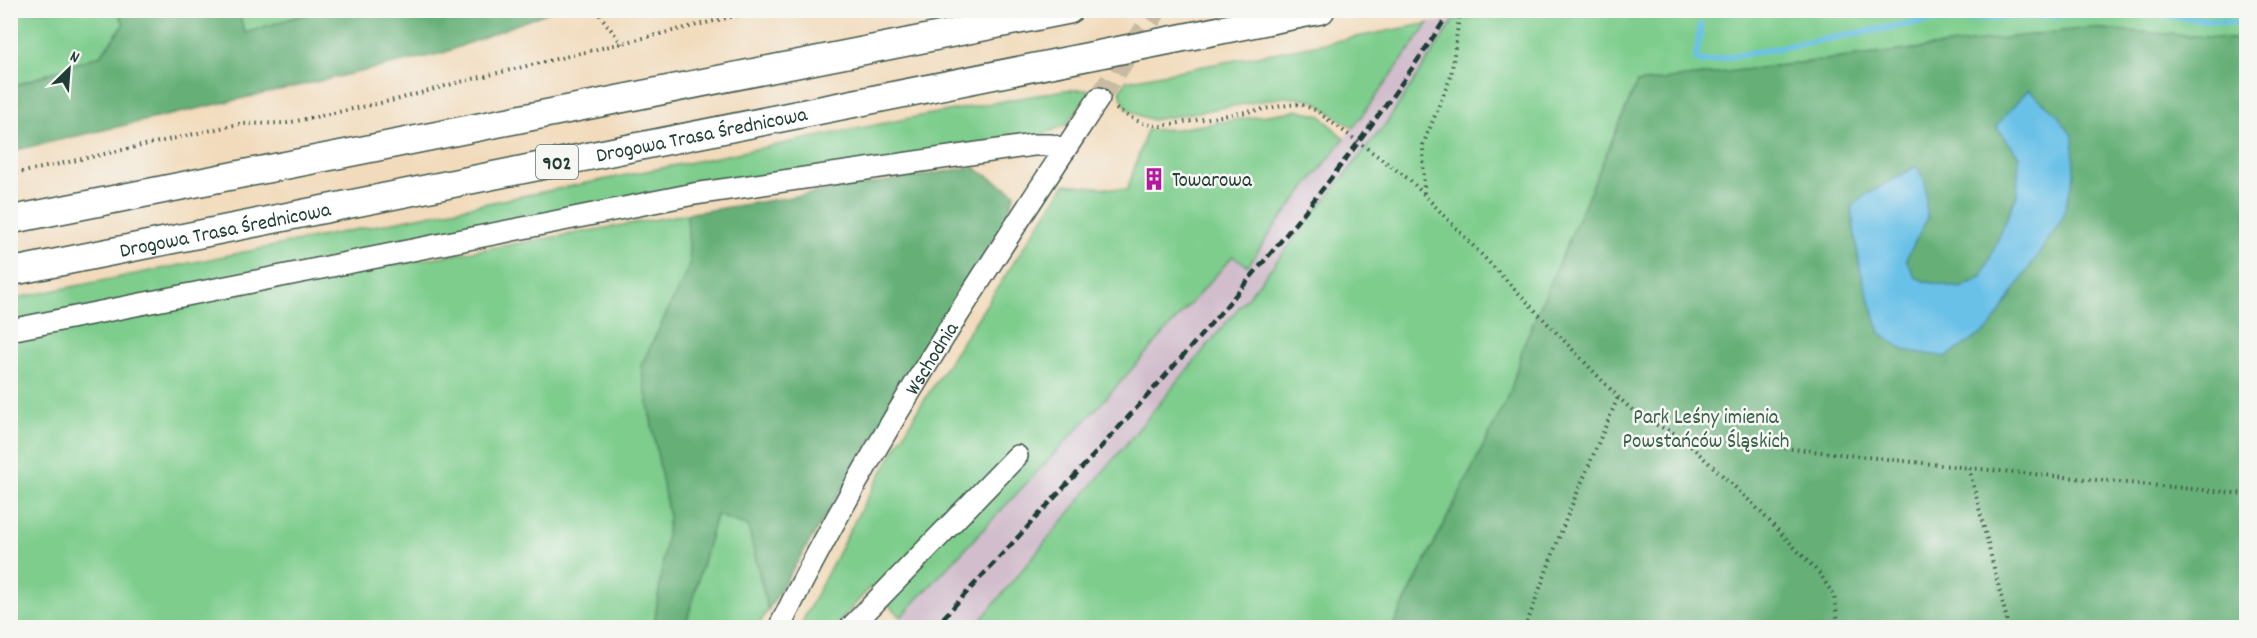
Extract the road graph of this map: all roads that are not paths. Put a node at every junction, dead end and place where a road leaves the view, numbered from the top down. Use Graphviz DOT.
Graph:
graph roads {
  1 [pos="1068,10"];
  2 [pos="1322,10"];
  3 [pos="1100,98"];
  4 [pos="1065,150"];
  5 [pos="10,220"];
  6 [pos="10,272"];
  7 [pos="10,330"];
  8 [pos="1017,456"];
  9 [pos="779,627"];
  10 [pos="850,627"];
  1 -- 5 [label="main road, 902"];
  2 -- 6 [label="main road, Drogowa Trasa Średnicowa / 902"];
  3 -- 4 [label="street, Wschodnia"];
  4 -- 7 [label="street"];
  4 -- 9 [label="street, Wschodnia"];
  8 -- 10 [label="street"];
}
